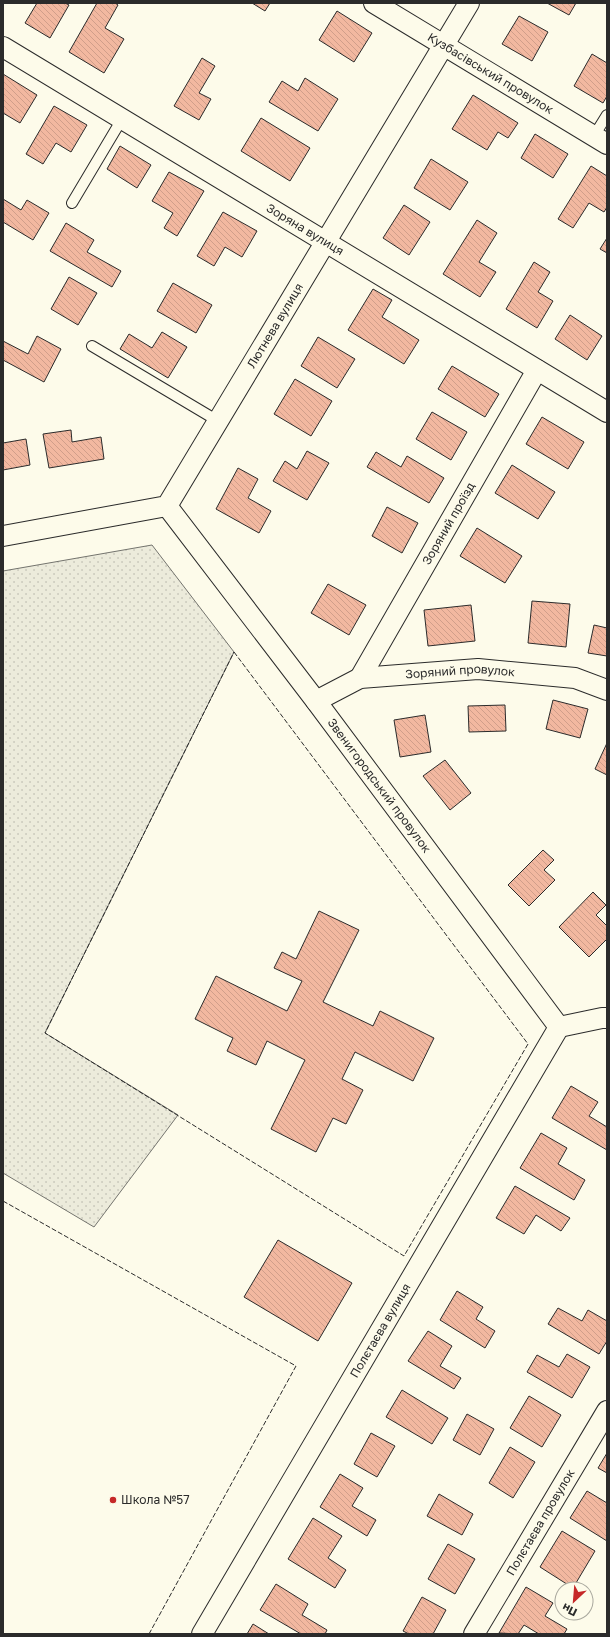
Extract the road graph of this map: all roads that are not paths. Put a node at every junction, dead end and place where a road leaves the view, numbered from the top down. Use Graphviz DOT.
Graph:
graph roads {
  1 [pos="374,3"];
  2 [pos="469,3"];
  3 [pos="444,45"];
  4 [pos="3,47"];
  5 [pos="607,115"];
  6 [pos="122,119"];
  7 [pos="601,140"];
  8 [pos="72,203"];
  9 [pos="326,242"];
  10 [pos="92,346"];
  11 [pos="537,370"];
  12 [pos="607,412"];
  13 [pos="218,421"];
  14 [pos="168,506"];
  15 [pos="3,536"];
  16 [pos="360,678"];
  17 [pos="607,690"];
  18 [pos="316,701"];
  19 [pos="607,1018"];
  20 [pos="559,1027"];
  21 [pos="607,1412"];
  22 [pos="202,1634"];
  23 [pos="474,1634"];
  1 -- 3 [label="street, Кузбасівський провулок"];
  2 -- 3 [label="street, Лютнева вулиця"];
  3 -- 7 [label="street, Кузбасівський провулок"];
  3 -- 9 [label="street, Лютнева вулиця"];
  4 -- 6 [label="street, Зоряна вулиця"];
  5 -- 7 [label="lane"];
  6 -- 8 [label="lane"];
  6 -- 9 [label="street, Зоряна вулиця"];
  9 -- 11 [label="street, Зоряна вулиця"];
  9 -- 13 [label="street, Лютнева вулиця"];
  10 -- 13 [label="lane"];
  11 -- 12 [label="street, Зоряна вулиця"];
  11 -- 16 [label="street, Зоряний проїзд"];
  13 -- 14 [label="street, Лютнева вулиця"];
  14 -- 15 [label="street"];
  14 -- 18 [label="street, Звенигородський провулок"];
  16 -- 17 [label="street, Зоряний провулок"];
  16 -- 18 [label="street, Зоряний провулок"];
  18 -- 20 [label="street, Звенигородський провулок"];
  19 -- 20 [label="street"];
  20 -- 22 [label="street, Полєтаєва вулиця"];
  21 -- 23 [label="street, Полєтаєва провулок"];
}
